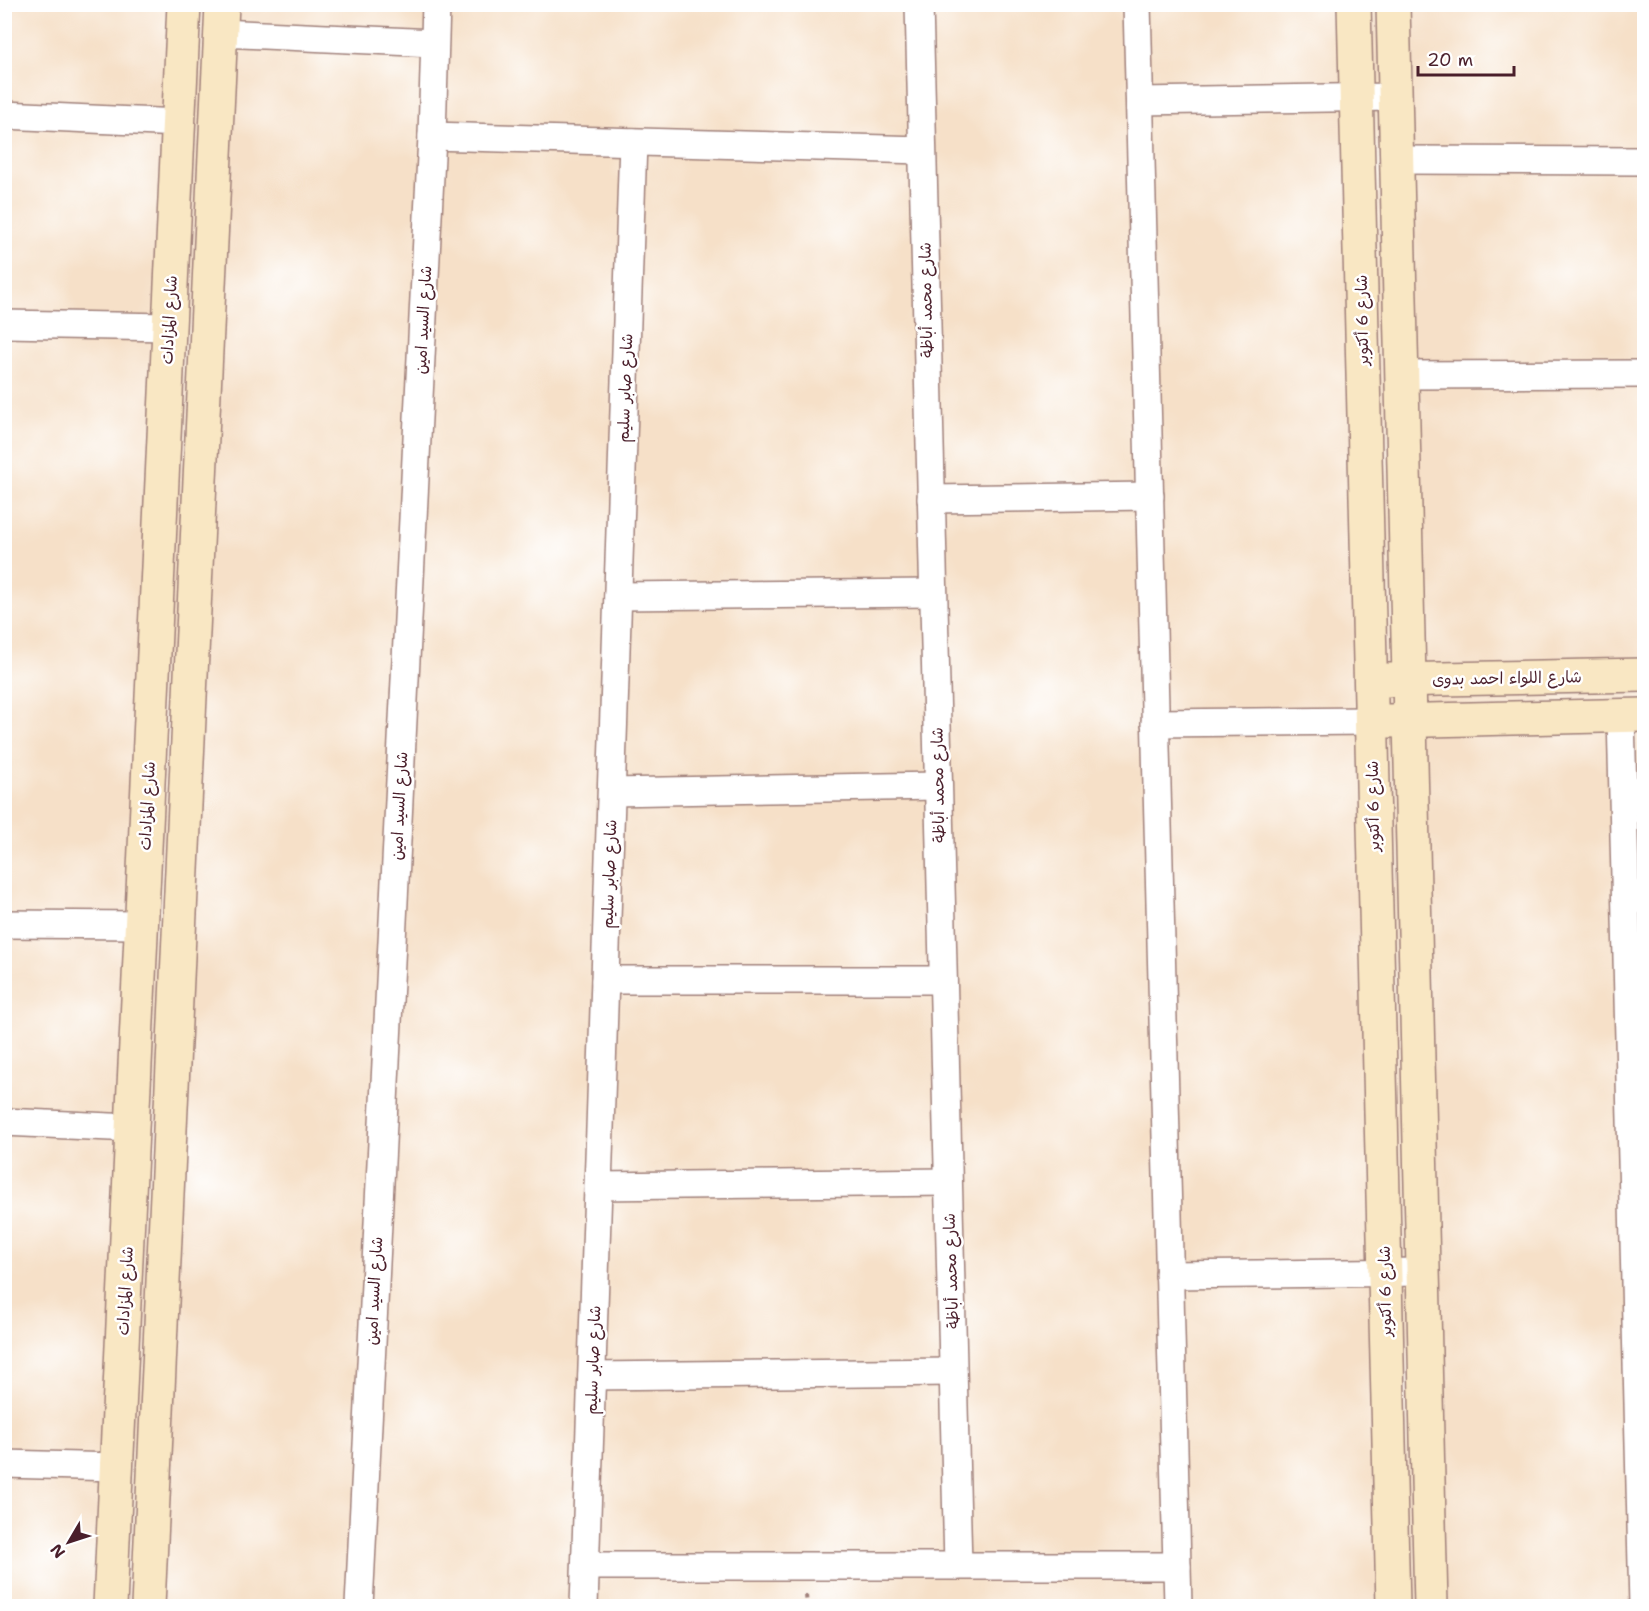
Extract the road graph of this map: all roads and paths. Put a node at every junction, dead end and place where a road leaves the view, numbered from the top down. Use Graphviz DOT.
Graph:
graph roads {
  1 [pos="184,4"];
  2 [pos="436,4"];
  3 [pos="919,4"];
  4 [pos="1137,4"];
  5 [pos="1354,4"];
  6 [pos="1393,4"];
  7 [pos="221,19"];
  8 [pos="434,43"];
  9 [pos="1395,97"];
  10 [pos="1356,98"];
  11 [pos="1140,101"];
  12 [pos="4,115"];
  13 [pos="179,123"];
  14 [pos="432,136"];
  15 [pos="633,142"];
  16 [pos="922,150"];
  17 [pos="1397,160"];
  18 [pos="1644,161"];
  19 [pos="4,324"];
  20 [pos="169,327"];
  21 [pos="1644,374"];
  22 [pos="1402,375"];
  23 [pos="1150,496"];
  24 [pos="931,499"];
  25 [pos="933,593"];
  26 [pos="618,596"];
  27 [pos="1644,675"];
  28 [pos="1409,680"];
  29 [pos="1370,681"];
  30 [pos="1633,715"];
  31 [pos="1410,720"];
  32 [pos="1371,721"];
  33 [pos="1155,723"];
  34 [pos="938,786"];
  35 [pos="612,792"];
  36 [pos="4,924"];
  37 [pos="142,925"];
  38 [pos="606,980"];
  39 [pos="943,980"];
  40 [pos="4,1122"];
  41 [pos="132,1128"];
  42 [pos="948,1182"];
  43 [pos="598,1186"];
  44 [pos="1385,1272"];
  45 [pos="1423,1272"];
  46 [pos="1169,1275"];
  47 [pos="953,1372"];
  48 [pos="592,1376"];
  49 [pos="4,1464"];
  50 [pos="116,1467"];
  51 [pos="586,1566"];
  52 [pos="958,1566"];
  53 [pos="1177,1566"];
  54 [pos="110,1606"];
  55 [pos="148,1606"];
  56 [pos="359,1606"];
  57 [pos="584,1606"];
  58 [pos="1178,1606"];
  59 [pos="1393,1606"];
  60 [pos="1431,1606"];
  61 [pos="1643,1606"];
  1 -- 13 [label="street, شارع المزادات"];
  2 -- 8 [label="street, شارع السيد امين"];
  3 -- 16 [label="street, شارع محمد أباظة"];
  4 -- 11 [label="street"];
  5 -- 10 [label="street, شارع 6 أكتوبر"];
  6 -- 9 [label="street"];
  7 -- 8 [label="street"];
  7 -- 55 [label="street"];
  8 -- 14 [label="street, شارع السيد امين"];
  9 -- 10 [label="street"];
  9 -- 17 [label="street"];
  10 -- 11 [label="street"];
  10 -- 29 [label="street, شارع 6 أكتوبر"];
  11 -- 23 [label="street"];
  12 -- 13 [label="street"];
  13 -- 20 [label="street, شارع المزادات"];
  14 -- 15 [label="street"];
  14 -- 56 [label="street, شارع السيد امين"];
  15 -- 16 [label="street"];
  15 -- 26 [label="street, شارع صابر سليم"];
  16 -- 24 [label="street, شارع محمد أباظة"];
  17 -- 18 [label="street"];
  17 -- 22 [label="street"];
  19 -- 20 [label="street"];
  20 -- 37 [label="street, شارع المزادات"];
  21 -- 22 [label="street"];
  22 -- 28 [label="street"];
  23 -- 24 [label="street"];
  23 -- 33 [label="street"];
  24 -- 25 [label="street, شارع محمد أباظة"];
  25 -- 26 [label="street"];
  25 -- 34 [label="street, شارع محمد أباظة"];
  26 -- 35 [label="street, شارع صابر سليم"];
  27 -- 28 [label="street, شارع اللواء احمد بدوى"];
  28 -- 29 [label="street, شارع اللواء احمد بدوى"];
  28 -- 31 [label="street"];
  29 -- 32 [label="street, شارع 6 أكتوبر"];
  30 -- 31 [label="street"];
  30 -- 61 [label="street"];
  31 -- 32 [label="street"];
  31 -- 45 [label="street"];
  32 -- 33 [label="street"];
  32 -- 44 [label="street, شارع 6 أكتوبر"];
  33 -- 46 [label="street"];
  34 -- 35 [label="street"];
  34 -- 39 [label="street, شارع محمد أباظة"];
  35 -- 38 [label="street, شارع صابر سليم"];
  36 -- 37 [label="street"];
  37 -- 41 [label="street, شارع المزادات"];
  38 -- 39 [label="street"];
  38 -- 43 [label="street, شارع صابر سليم"];
  39 -- 42 [label="street, شارع محمد أباظة"];
  40 -- 41 [label="street"];
  41 -- 50 [label="street, شارع المزادات"];
  42 -- 43 [label="street"];
  42 -- 47 [label="street, شارع محمد أباظة"];
  43 -- 48 [label="street, شارع صابر سليم"];
  44 -- 45 [label="street"];
  44 -- 46 [label="street"];
  44 -- 59 [label="street, شارع 6 أكتوبر"];
  45 -- 60 [label="street"];
  46 -- 53 [label="street"];
  47 -- 48 [label="street"];
  47 -- 52 [label="street, شارع محمد أباظة"];
  48 -- 51 [label="street, شارع صابر سليم"];
  49 -- 50 [label="street"];
  50 -- 54 [label="street, شارع المزادات"];
  51 -- 52 [label="street"];
  51 -- 57 [label="street, شارع صابر سليم"];
  52 -- 53 [label="street"];
  53 -- 58 [label="street"];
}
